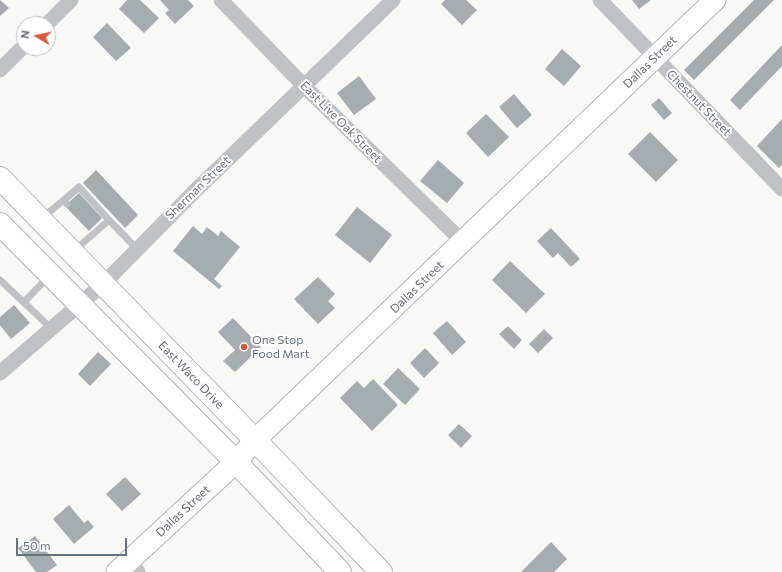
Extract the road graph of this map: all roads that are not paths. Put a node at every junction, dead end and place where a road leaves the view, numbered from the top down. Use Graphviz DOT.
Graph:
graph roads {
  1 [pos="71,0"];
  2 [pos="221,0"];
  3 [pos="393,0"];
  4 [pos="600,0"];
  5 [pos="715,0"];
  6 [pos="55,16"];
  7 [pos="16,54"];
  8 [pos="656,57"];
  9 [pos="0,70"];
  10 [pos="304,86"];
  11 [pos="0,178"];
  12 [pos="782,189"];
  13 [pos="41,220"];
  14 [pos="109,220"];
  15 [pos="0,224"];
  16 [pos="463,242"];
  17 [pos="137,249"];
  18 [pos="72,252"];
  19 [pos="50,274"];
  20 [pos="0,280"];
  21 [pos="103,284"];
  22 [pos="24,302"];
  23 [pos="80,304"];
  24 [pos="51,328"];
  25 [pos="0,373"];
  26 [pos="255,440"];
  27 [pos="236,462"];
  28 [pos="128,568"];
  29 [pos="340,572"];
  30 [pos="381,572"];
  1 -- 6 [label="street"];
  2 -- 10 [label="street, East Live Oak Street"];
  3 -- 10 [label="street, Sherman Street"];
  4 -- 8 [label="street, Chestnut Street"];
  5 -- 8 [label="street, Dallas Street"];
  7 -- 9 [label="street"];
  8 -- 12 [label="street, Chestnut Street"];
  8 -- 16 [label="street, Dallas Street"];
  10 -- 16 [label="street, East Live Oak Street"];
  10 -- 17 [label="street, Sherman Street"];
  11 -- 13 [label="main road, East Waco Drive"];
  13 -- 14 [label="lane"];
  13 -- 18 [label="main road, East Waco Drive"];
  14 -- 17 [label="lane"];
  14 -- 18 [label="lane"];
  15 -- 19 [label="main road"];
  16 -- 26 [label="street, Dallas Street"];
  17 -- 21 [label="street, Sherman Street"];
  18 -- 21 [label="main road, East Waco Drive"];
  19 -- 22 [label="lane"];
  19 -- 23 [label="main road"];
  20 -- 22 [label="lane"];
  21 -- 23 [label="street, Sherman Street"];
  21 -- 26 [label="main road, East Waco Drive"];
  22 -- 24 [label="lane"];
  23 -- 24 [label="street, Sherman Street"];
  23 -- 27 [label="main road"];
  24 -- 25 [label="street, Sherman Street"];
  26 -- 27 [label="street, Dallas Street"];
  26 -- 30 [label="main road, East Waco Drive"];
  27 -- 28 [label="street, Dallas Street"];
  27 -- 29 [label="main road"];
}
